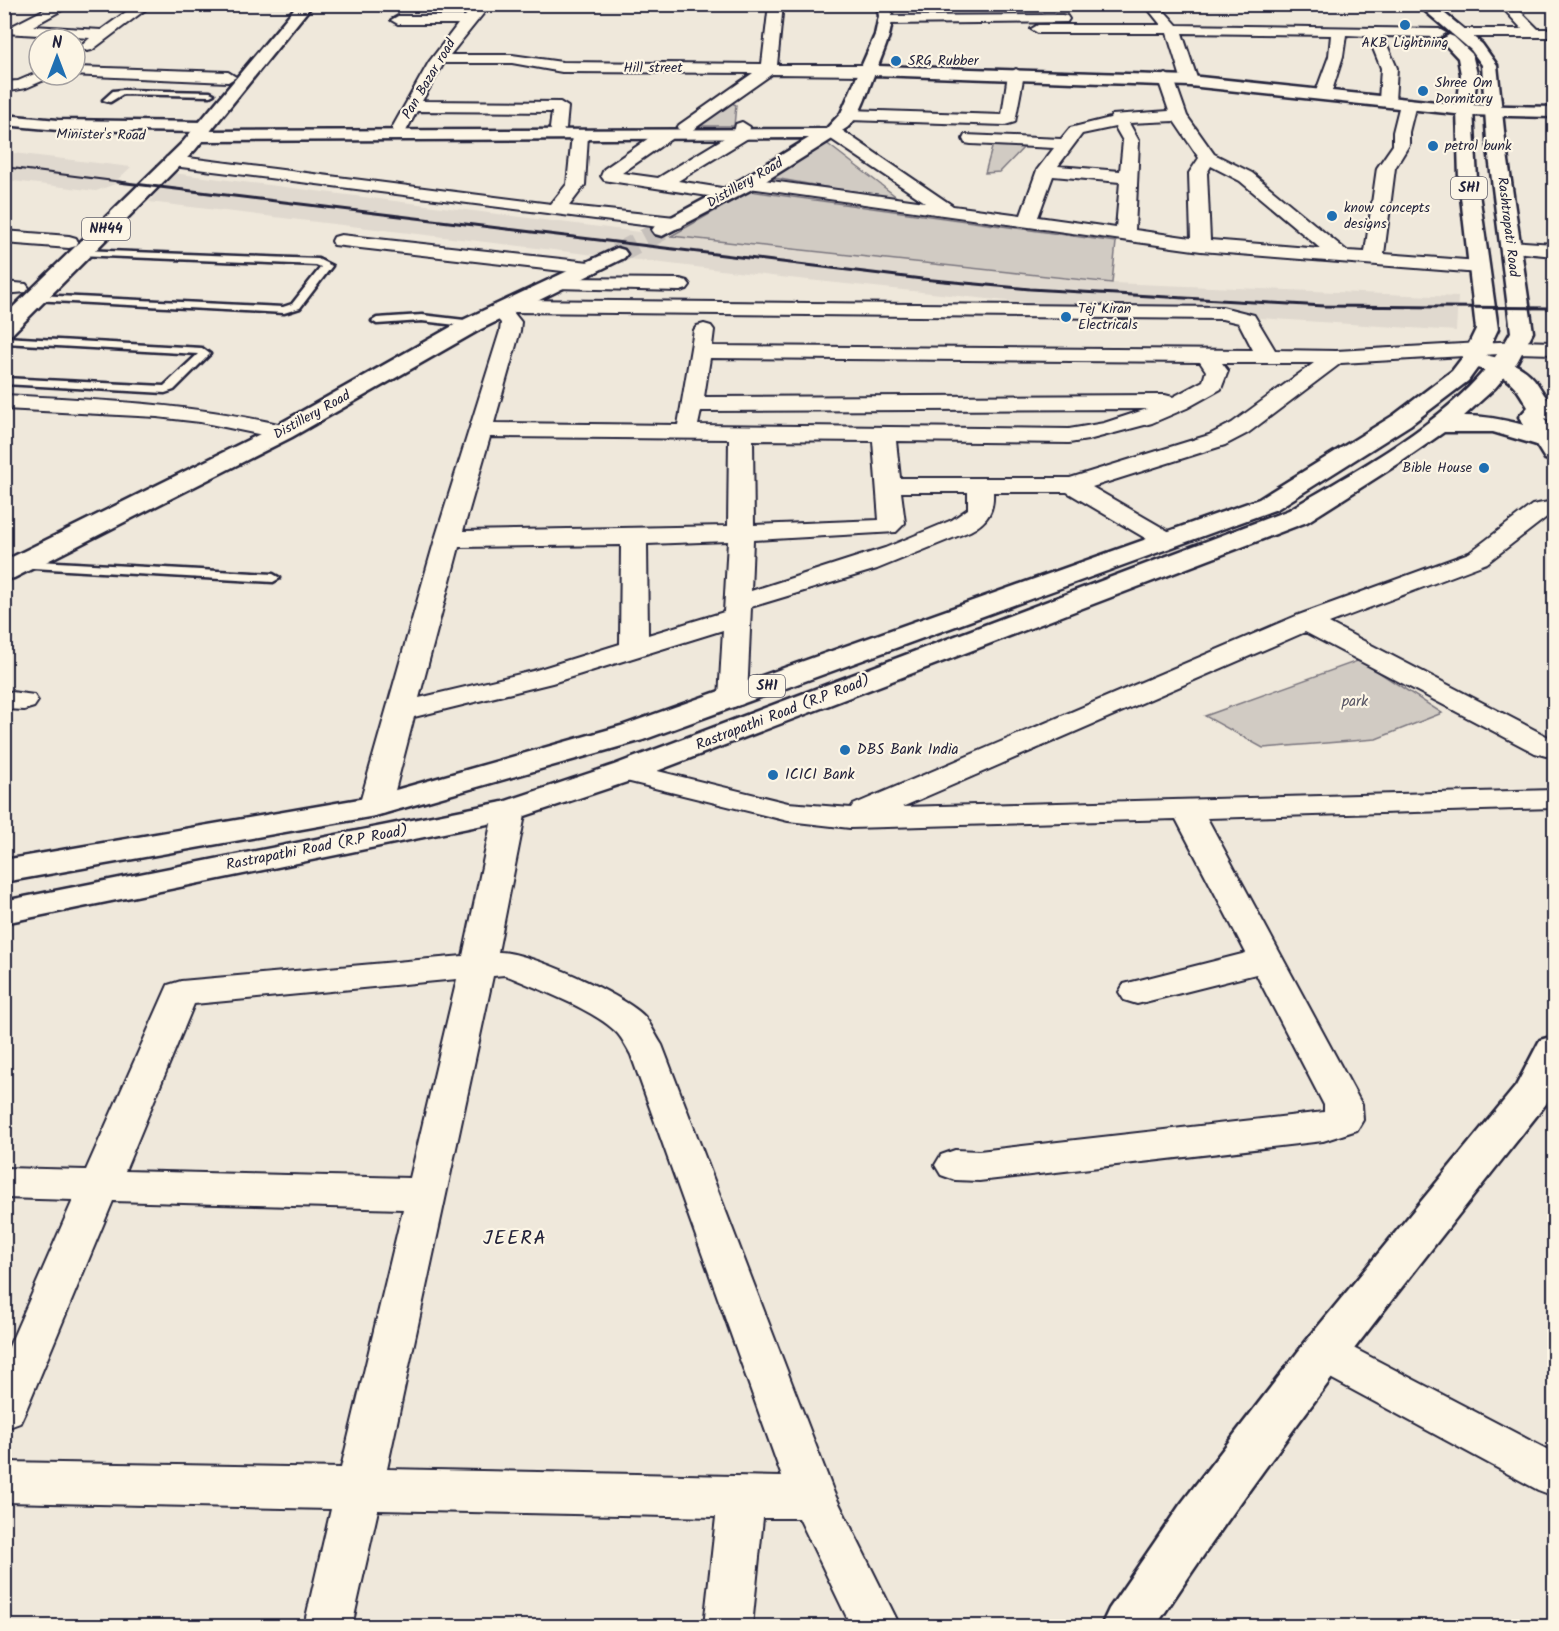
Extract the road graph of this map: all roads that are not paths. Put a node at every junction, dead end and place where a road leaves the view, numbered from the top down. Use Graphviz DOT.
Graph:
graph roads {
  1 [pos="67,4"];
  2 [pos="147,4"];
  3 [pos="288,4"];
  4 [pos="306,4"];
  5 [pos="485,4"];
  6 [pos="776,4"];
  7 [pos="1050,4"];
  8 [pos="1150,4"];
  9 [pos="1505,4"];
  10 [pos="1422,8"];
  11 [pos="1345,14"];
  12 [pos="1271,16"];
  13 [pos="398,20"];
  14 [pos="467,20"];
  15 [pos="962,20"];
  16 [pos="1075,23"];
  17 [pos="887,24"];
  18 [pos="1038,29"];
  19 [pos="1173,29"];
  20 [pos="1247,29"];
  21 [pos="8,31"];
  22 [pos="1340,31"];
  23 [pos="1357,32"];
  24 [pos="1374,32"];
  25 [pos="1439,33"];
  26 [pos="1458,33"];
  27 [pos="1534,33"];
  28 [pos="1554,33"];
  29 [pos="966,34"];
  30 [pos="104,35"];
  31 [pos="87,47"];
  32 [pos="439,59"];
  33 [pos="769,69"];
  34 [pos="868,70"];
  35 [pos="87,72"];
  36 [pos="1016,75"];
  37 [pos="228,76"];
  38 [pos="1166,79"];
  39 [pos="1190,81"];
  40 [pos="27,82"];
  41 [pos="4,87"];
  42 [pos="210,94"];
  43 [pos="1323,94"];
  44 [pos="107,100"];
  45 [pos="1387,101"];
  46 [pos="1408,104"];
  47 [pos="412,106"];
  48 [pos="1465,110"];
  49 [pos="1497,112"];
  50 [pos="1554,112"];
  51 [pos="849,115"];
  52 [pos="1179,116"];
  53 [pos="4,120"];
  54 [pos="1120,121"];
  55 [pos="400,128"];
  56 [pos="558,128"];
  57 [pos="685,128"];
  58 [pos="4,131"];
  59 [pos="188,131"];
  60 [pos="742,131"];
  61 [pos="829,131"];
  62 [pos="580,135"];
  63 [pos="665,135"];
  64 [pos="952,137"];
  65 [pos="1065,144"];
  66 [pos="1208,158"];
  67 [pos="173,160"];
  68 [pos="1046,170"];
  69 [pos="1128,177"];
  70 [pos="749,183"];
  71 [pos="661,184"];
  72 [pos="728,194"];
  73 [pos="556,210"];
  74 [pos="954,212"];
  75 [pos="1027,222"];
  76 [pos="669,226"];
  77 [pos="1125,236"];
  78 [pos="4,237"];
  79 [pos="341,241"];
  80 [pos="1201,245"];
  81 [pos="1510,247"];
  82 [pos="76,248"];
  83 [pos="1554,250"];
  84 [pos="616,254"];
  85 [pos="1340,255"];
  86 [pos="1374,257"];
  87 [pos="1479,267"];
  88 [pos="589,268"];
  89 [pos="558,284"];
  90 [pos="680,285"];
  91 [pos="9,293"];
  92 [pos="37,298"];
  93 [pos="507,309"];
  94 [pos="708,309"];
  95 [pos="923,311"];
  96 [pos="376,321"];
  97 [pos="473,324"];
  98 [pos="4,329"];
  99 [pos="4,340"];
  100 [pos="1516,347"];
  101 [pos="1554,348"];
  102 [pos="700,352"];
  103 [pos="1475,354"];
  104 [pos="1207,356"];
  105 [pos="1268,357"];
  106 [pos="1336,357"];
  107 [pos="1503,367"];
  108 [pos="933,379"];
  109 [pos="4,381"];
  110 [pos="4,402"];
  111 [pos="1184,402"];
  112 [pos="691,404"];
  113 [pos="1548,412"];
  114 [pos="1437,425"];
  115 [pos="481,430"];
  116 [pos="283,432"];
  117 [pos="686,433"];
  118 [pos="741,433"];
  119 [pos="884,434"];
  120 [pos="941,435"];
  121 [pos="1551,447"];
  122 [pos="889,485"];
  123 [pos="980,485"];
  124 [pos="1072,485"];
  125 [pos="1554,508"];
  126 [pos="741,533"];
  127 [pos="634,537"];
  128 [pos="448,539"];
  129 [pos="1166,540"];
  130 [pos="13,568"];
  131 [pos="273,578"];
  132 [pos="737,610"];
  133 [pos="1306,622"];
  134 [pos="634,648"];
  135 [pos="732,698"];
  136 [pos="402,711"];
  137 [pos="1546,747"];
  138 [pos="625,772"];
  139 [pos="1554,799"];
  140 [pos="375,806"];
  141 [pos="510,810"];
  142 [pos="1187,810"];
  143 [pos="850,818"];
  144 [pos="4,871"];
  145 [pos="4,912"];
  146 [pos="1266,960"];
  147 [pos="478,965"];
  148 [pos="1137,992"];
  149 [pos="1554,1050"];
  150 [pos="956,1164"];
  151 [pos="4,1183"];
  152 [pos="100,1186"];
  153 [pos="425,1194"];
  154 [pos="1323,1353"];
  155 [pos="4,1410"];
  156 [pos="1554,1476"];
  157 [pos="4,1482"];
  158 [pos="358,1489"];
  159 [pos="742,1496"];
  160 [pos="813,1498"];
  161 [pos="328,1626"];
  162 [pos="728,1626"];
  163 [pos="876,1626"];
  164 [pos="1127,1626"];
  1 -- 21 [label="street"];
  2 -- 30 [label="street"];
  3 -- 37 [label="main road, NH44"];
  4 -- 59 [label="main road, NH44"];
  5 -- 14 [label="street, Pan Bazar road"];
  6 -- 33 [label="street"];
  7 -- 16 [label="street"];
  8 -- 19 [label="street"];
  9 -- 27 [label="street"];
  10 -- 25 [label="main road, Rashtrapati Road / SH1"];
  10 -- 26 [label="main road, Rashtrapati Road / SH1"];
  11 -- 23 [label="street"];
  12 -- 20 [label="street"];
  13 -- 14 [label="street"];
  14 -- 32 [label="street, Pan Bazar road"];
  15 -- 16 [label="street"];
  15 -- 17 [label="street"];
  15 -- 29 [label="street"];
  16 -- 18 [label="street"];
  16 -- 19 [label="street"];
  17 -- 34 [label="main road, Distillery Road"];
  19 -- 20 [label="street"];
  19 -- 39 [label="street"];
  20 -- 22 [label="street"];
  21 -- 30 [label="street"];
  22 -- 23 [label="street"];
  22 -- 43 [label="street"];
  23 -- 24 [label="street"];
  24 -- 25 [label="street"];
  24 -- 45 [label="street"];
  25 -- 48 [label="main road, Rashtrapati Road / SH1"];
  26 -- 27 [label="street"];
  26 -- 49 [label="main road, Rashtrapati Road / SH1"];
  27 -- 28 [label="street"];
  30 -- 31 [label="street"];
  32 -- 33 [label="street, Hill street"];
  32 -- 47 [label="street, Pan Bazar road"];
  33 -- 34 [label="street, Hill street"];
  33 -- 57 [label="street"];
  34 -- 36 [label="main road"];
  34 -- 51 [label="main road, Distillery Road"];
  35 -- 37 [label="street"];
  36 -- 38 [label="main road"];
  36 -- 51 [label="street"];
  37 -- 42 [label="main road, NH44"];
  38 -- 39 [label="main road"];
  38 -- 52 [label="street"];
  39 -- 43 [label="main road"];
  40 -- 41 [label="street"];
  42 -- 44 [label="lane"];
  42 -- 59 [label="main road, NH44"];
  43 -- 45 [label="main road"];
  45 -- 46 [label="main road"];
  46 -- 48 [label="main road"];
  46 -- 86 [label="street"];
  47 -- 55 [label="street, Pan Bazar road"];
  47 -- 56 [label="street"];
  48 -- 49 [label="main road"];
  48 -- 87 [label="main road, Rashtrapati Road / SH1"];
  49 -- 50 [label="main road"];
  49 -- 81 [label="main road, Rashtrapati Road / SH1"];
  51 -- 61 [label="main road, Distillery Road"];
  52 -- 54 [label="street"];
  52 -- 66 [label="street"];
  53 -- 59 [label="main road, Minister's Road"];
  54 -- 65 [label="street"];
  54 -- 69 [label="street"];
  55 -- 56 [label="main road"];
  55 -- 59 [label="main road"];
  56 -- 57 [label="main road"];
  57 -- 60 [label="main road"];
  58 -- 59 [label="main road, Minister's Road"];
  59 -- 62 [label="main road"];
  59 -- 67 [label="main road, NH44"];
  59 -- 82 [label="main road, NH44"];
  60 -- 61 [label="main road"];
  60 -- 63 [label="main road"];
  60 -- 71 [label="street"];
  61 -- 70 [label="main road, Distillery Road"];
  61 -- 74 [label="street"];
  62 -- 63 [label="main road"];
  62 -- 73 [label="street"];
  63 -- 71 [label="street"];
  64 -- 65 [label="street"];
  65 -- 68 [label="street"];
  66 -- 80 [label="street"];
  66 -- 85 [label="street"];
  67 -- 73 [label="street"];
  67 -- 82 [label="main road, NH44"];
  68 -- 69 [label="street"];
  68 -- 75 [label="street"];
  69 -- 77 [label="street"];
  70 -- 72 [label="main road, Distillery Road"];
  70 -- 74 [label="street"];
  71 -- 72 [label="street"];
  72 -- 76 [label="main road, Distillery Road"];
  73 -- 76 [label="street"];
  74 -- 75 [label="street"];
  75 -- 77 [label="street"];
  77 -- 80 [label="street"];
  78 -- 82 [label="street"];
  79 -- 88 [label="street"];
  80 -- 85 [label="street"];
  81 -- 83 [label="street"];
  81 -- 100 [label="main road, Rashtrapati Road / SH1"];
  82 -- 91 [label="main road, NH44"];
  82 -- 92 [label="main road, NH44"];
  82 -- 92 [label="lane"];
  84 -- 88 [label="main road, Distillery Road"];
  85 -- 86 [label="street"];
  86 -- 87 [label="street"];
  87 -- 103 [label="main road, Rashtrapati Road / SH1"];
  88 -- 89 [label="main road, Distillery Road"];
  89 -- 90 [label="street"];
  89 -- 93 [label="main road, Distillery Road"];
  92 -- 98 [label="main road, NH44"];
  93 -- 94 [label="street"];
  93 -- 97 [label="main road, Distillery Road"];
  93 -- 115 [label="street"];
  94 -- 95 [label="street"];
  94 -- 102 [label="street"];
  95 -- 105 [label="street"];
  95 -- 108 [label="street"];
  96 -- 97 [label="lane"];
  97 -- 116 [label="main road, Distillery Road"];
  99 -- 109 [label="lane"];
  100 -- 101 [label="street"];
  100 -- 103 [label="street"];
  100 -- 107 [label="main road, Rashtrapati Road / SH1"];
  102 -- 108 [label="street"];
  102 -- 112 [label="street"];
  103 -- 106 [label="street"];
  103 -- 107 [label="main road"];
  103 -- 129 [label="main road, Rastrapathi Road (R.P Road) / SH1"];
  104 -- 105 [label="street"];
  104 -- 108 [label="street"];
  104 -- 111 [label="street"];
  105 -- 106 [label="street"];
  106 -- 124 [label="street"];
  107 -- 113 [label="main road"];
  107 -- 114 [label="main road, Rastrapathi Road (R.P Road) / SH1"];
  108 -- 111 [label="street"];
  108 -- 112 [label="street"];
  108 -- 120 [label="street"];
  110 -- 116 [label="street"];
  111 -- 120 [label="street"];
  112 -- 117 [label="street"];
  113 -- 121 [label="main road"];
  114 -- 121 [label="main road"];
  114 -- 138 [label="main road, Rastrapathi Road (R.P Road) / SH1"];
  115 -- 117 [label="street"];
  115 -- 128 [label="street"];
  116 -- 130 [label="main road, Distillery Road"];
  117 -- 118 [label="street"];
  118 -- 119 [label="street"];
  118 -- 126 [label="street"];
  119 -- 120 [label="street"];
  119 -- 122 [label="street"];
  122 -- 123 [label="street"];
  122 -- 126 [label="street"];
  123 -- 124 [label="street"];
  123 -- 132 [label="street"];
  124 -- 129 [label="street"];
  125 -- 133 [label="street"];
  126 -- 127 [label="street"];
  126 -- 132 [label="street"];
  127 -- 128 [label="street"];
  127 -- 134 [label="street"];
  128 -- 136 [label="street"];
  129 -- 135 [label="main road, Rastrapathi Road (R.P Road) / SH1"];
  130 -- 131 [label="lane"];
  132 -- 134 [label="street"];
  132 -- 135 [label="street"];
  133 -- 137 [label="street"];
  133 -- 143 [label="street"];
  134 -- 136 [label="street"];
  135 -- 140 [label="main road, Rastrapathi Road (R.P Road) / SH1"];
  136 -- 140 [label="street"];
  138 -- 141 [label="main road, Rastrapathi Road (R.P Road) / SH1"];
  138 -- 143 [label="street"];
  139 -- 142 [label="street"];
  140 -- 144 [label="main road, Rastrapathi Road (R.P Road) / SH1"];
  141 -- 145 [label="main road, Rastrapathi Road (R.P Road) / SH1"];
  141 -- 147 [label="street"];
  142 -- 143 [label="street"];
  142 -- 146 [label="street"];
  146 -- 148 [label="street"];
  146 -- 150 [label="street"];
  147 -- 152 [label="street"];
  147 -- 153 [label="street"];
  147 -- 160 [label="street"];
  149 -- 154 [label="main road"];
  151 -- 152 [label="street"];
  152 -- 153 [label="street"];
  152 -- 155 [label="street"];
  153 -- 158 [label="street"];
  154 -- 156 [label="street"];
  154 -- 164 [label="main road"];
  157 -- 158 [label="street"];
  158 -- 159 [label="street"];
  158 -- 161 [label="street"];
  159 -- 160 [label="street"];
  159 -- 162 [label="street"];
  160 -- 163 [label="street"];
}
